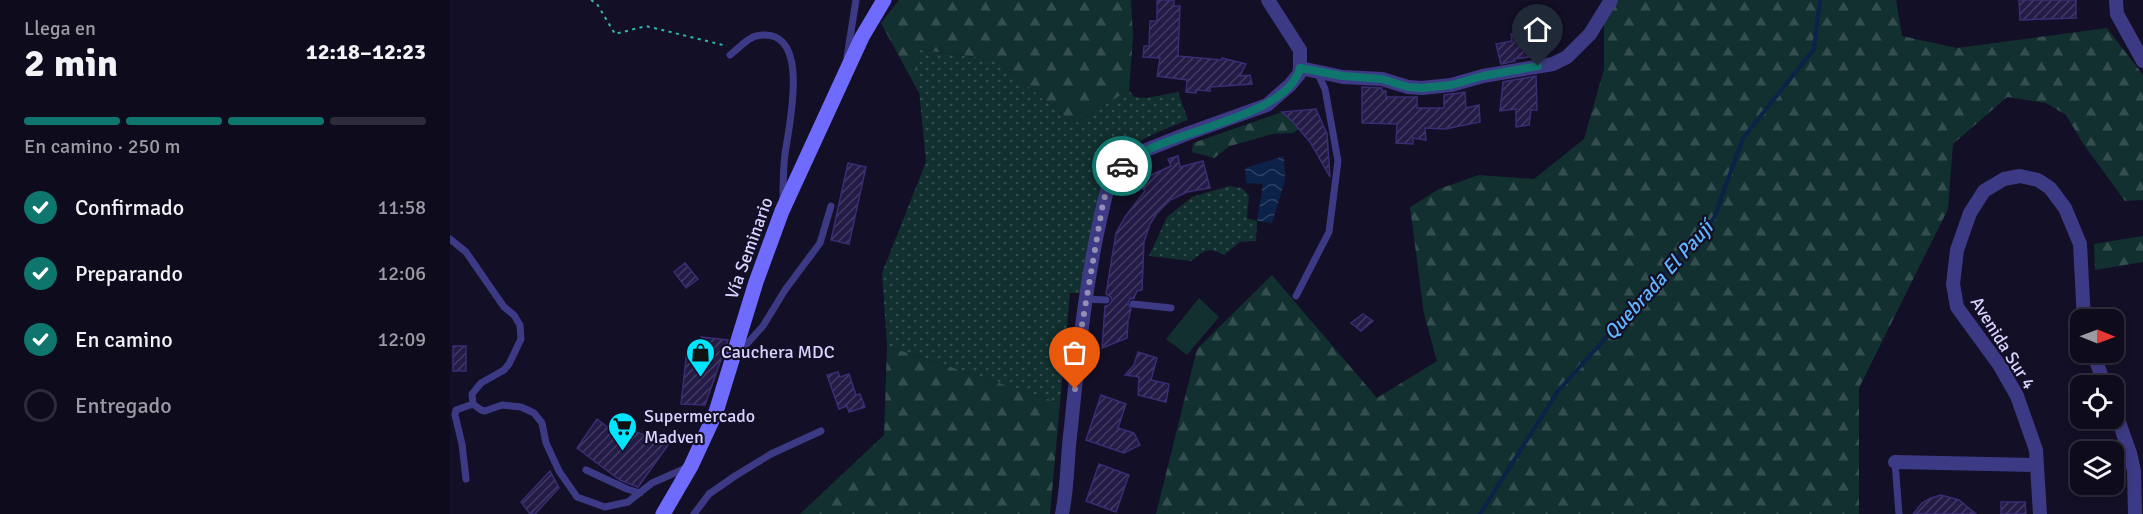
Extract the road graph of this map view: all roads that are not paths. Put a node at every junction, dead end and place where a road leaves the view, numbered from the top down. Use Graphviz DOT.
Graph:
graph roads {
  1 [pos="856,0"];
  2 [pos="884,0"];
  3 [pos="1268,0"];
  4 [pos="1611,0"];
  5 [pos="2116,0"];
  6 [pos="730,55"];
  7 [pos="2143,61"];
  8 [pos="1300,68"];
  9 [pos="1317,72"];
  10 [pos="844,79"];
  11 [pos="831,206"];
  12 [pos="783,208"];
  13 [pos="450,239"];
  14 [pos="1296,296"];
  15 [pos="1086,299"];
  16 [pos="1106,300"];
  17 [pos="1133,304"];
  18 [pos="1171,308"];
  19 [pos="2083,309"];
  20 [pos="736,350"];
  21 [pos="473,404"];
  22 [pos="2121,429"];
  23 [pos="821,431"];
  24 [pos="1895,462"];
  25 [pos="2037,465"];
  26 [pos="691,466"];
  27 [pos="586,470"];
  28 [pos="466,479"];
  29 [pos="640,493"];
  30 [pos="663,514"];
  31 [pos="694,514"];
  32 [pos="1062,514"];
  33 [pos="1899,514"];
  34 [pos="2040,514"];
  35 [pos="2135,514"];
  1 -- 10 [label="lane"];
  2 -- 10 [label="main road, Vía Seminario"];
  3 -- 8 [label="street"];
  4 -- 9 [label="street"];
  5 -- 7 [label="street"];
  6 -- 12 [label="lane"];
  8 -- 9 [label="street"];
  8 -- 15 [label="street"];
  9 -- 14 [label="lane"];
  10 -- 12 [label="main road, Vía Seminario"];
  11 -- 20 [label="lane"];
  12 -- 20 [label="main road, Vía Seminario"];
  13 -- 21 [label="lane"];
  15 -- 16 [label="lane"];
  15 -- 32 [label="street"];
  17 -- 18 [label="lane"];
  19 -- 25 [label="street, Avenida Sur 4"];
  20 -- 26 [label="main road, Vía Seminario"];
  21 -- 28 [label="lane"];
  21 -- 29 [label="lane"];
  22 -- 35 [label="street"];
  23 -- 31 [label="lane"];
  24 -- 25 [label="street"];
  24 -- 33 [label="lane"];
  25 -- 34 [label="street, Avenida Sur 4"];
  26 -- 29 [label="lane"];
  26 -- 30 [label="main road, Vía Seminario"];
  27 -- 29 [label="lane"];
}
